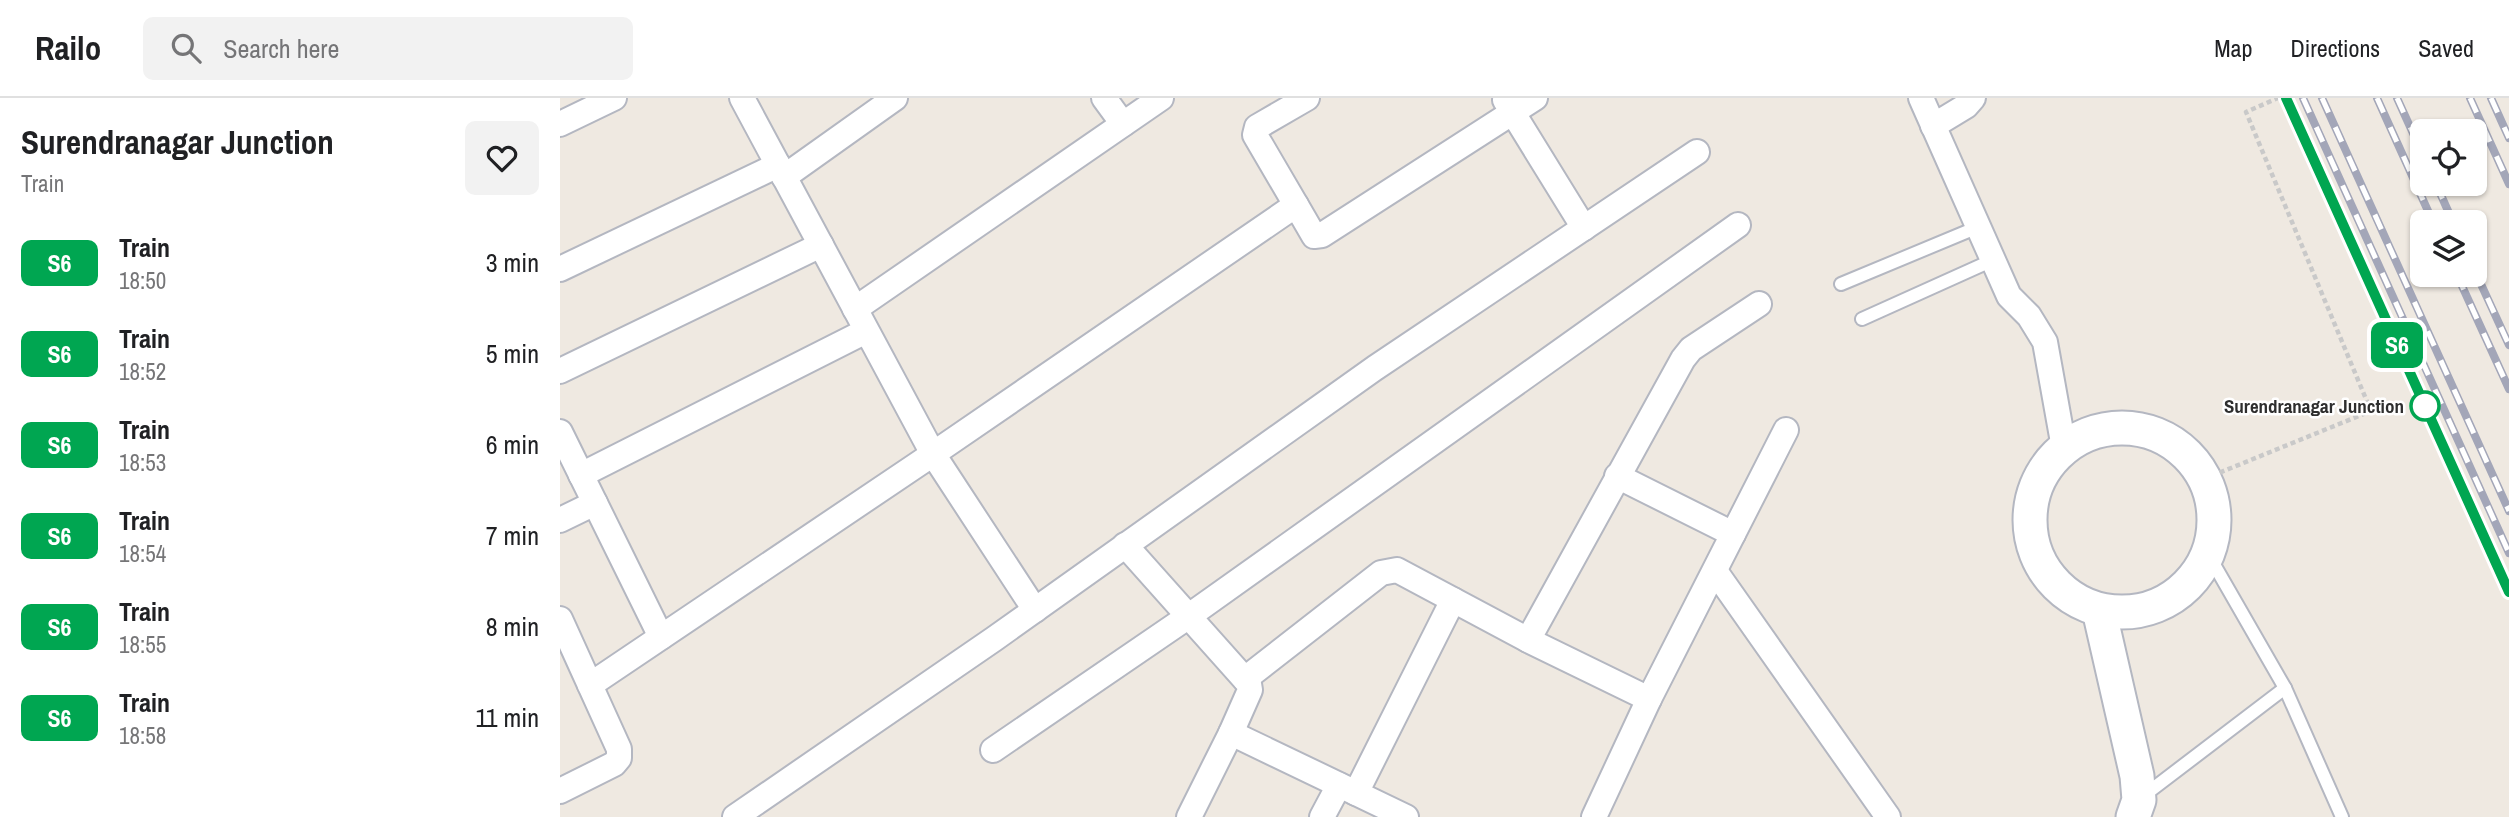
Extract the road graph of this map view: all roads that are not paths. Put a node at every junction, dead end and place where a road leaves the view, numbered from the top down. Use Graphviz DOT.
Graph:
graph roads {
  1 [pos="614,98"];
  2 [pos="742,98"];
  3 [pos="895,98"];
  4 [pos="1104,98"];
  5 [pos="1161,98"];
  6 [pos="1307,98"];
  7 [pos="1535,98"];
  8 [pos="1921,98"];
  9 [pos="1973,98"];
  10 [pos="1508,105"];
  11 [pos="560,124"];
  12 [pos="1123,124"];
  13 [pos="1933,126"];
  14 [pos="1697,152"];
  15 [pos="781,171"];
  16 [pos="1296,205"];
  17 [pos="1738,225"];
  18 [pos="1978,227"];
  19 [pos="1584,228"];
  20 [pos="821,244"];
  21 [pos="1993,260"];
  22 [pos="560,269"];
  23 [pos="1840,284"];
  24 [pos="1759,304"];
  25 [pos="1861,319"];
  26 [pos="861,320"];
  27 [pos="560,371"];
  28 [pos="1786,430"];
  29 [pos="560,432"];
  30 [pos="2064,448"];
  31 [pos="933,454"];
  32 [pos="581,475"];
  33 [pos="1617,476"];
  34 [pos="595,503"];
  35 [pos="560,520"];
  36 [pos="1733,534"];
  37 [pos="1125,545"];
  38 [pos="2208,554"];
  39 [pos="1715,571"];
  40 [pos="1453,600"];
  41 [pos="1035,610"];
  42 [pos="2099,610"];
  43 [pos="1189,616"];
  44 [pos="560,619"];
  45 [pos="662,636"];
  46 [pos="1528,640"];
  47 [pos="565,646"];
  48 [pos="1245,679"];
  49 [pos="590,685"];
  50 [pos="2285,688"];
  51 [pos="1649,699"];
  52 [pos="1231,733"];
  53 [pos="993,750"];
  54 [pos="1348,789"];
  55 [pos="560,791"];
  56 [pos="2136,808"];
  57 [pos="735,817"];
  58 [pos="1189,817"];
  59 [pos="1322,817"];
  60 [pos="1406,817"];
  61 [pos="1594,817"];
  62 [pos="1888,817"];
  63 [pos="2342,817"];
  1 -- 11 [label="street"];
  2 -- 15 [label="street"];
  3 -- 15 [label="street"];
  4 -- 12 [label="street"];
  5 -- 12 [label="street"];
  6 -- 16 [label="street"];
  7 -- 10 [label="street"];
  8 -- 13 [label="street"];
  9 -- 13 [label="street"];
  10 -- 16 [label="street"];
  10 -- 19 [label="street"];
  12 -- 26 [label="street"];
  13 -- 18 [label="street"];
  14 -- 19 [label="street"];
  15 -- 20 [label="street"];
  15 -- 22 [label="street"];
  16 -- 31 [label="street"];
  17 -- 43 [label="street"];
  18 -- 21 [label="street"];
  18 -- 23 [label="lane"];
  19 -- 37 [label="street"];
  20 -- 26 [label="street"];
  20 -- 27 [label="street"];
  21 -- 25 [label="lane"];
  21 -- 30 [label="street"];
  24 -- 33 [label="street"];
  26 -- 31 [label="street"];
  26 -- 32 [label="street"];
  28 -- 36 [label="street"];
  29 -- 32 [label="street"];
  30 -- 38 [label="street"];
  30 -- 42 [label="street"];
  31 -- 41 [label="street"];
  31 -- 45 [label="street"];
  32 -- 34 [label="street"];
  33 -- 36 [label="street"];
  33 -- 46 [label="street"];
  34 -- 35 [label="street"];
  34 -- 45 [label="street"];
  36 -- 39 [label="street"];
  37 -- 41 [label="street"];
  37 -- 43 [label="street"];
  38 -- 42 [label="street"];
  38 -- 50 [label="lane"];
  39 -- 51 [label="street"];
  39 -- 62 [label="street"];
  40 -- 46 [label="street"];
  40 -- 48 [label="street"];
  40 -- 54 [label="street"];
  41 -- 57 [label="street"];
  42 -- 56 [label="street"];
  43 -- 48 [label="street"];
  43 -- 53 [label="street"];
  44 -- 47 [label="street"];
  45 -- 49 [label="street"];
  46 -- 51 [label="street"];
  47 -- 49 [label="street"];
  48 -- 52 [label="street"];
  49 -- 55 [label="street"];
  50 -- 56 [label="lane"];
  50 -- 63 [label="lane"];
  51 -- 61 [label="street"];
  52 -- 54 [label="street"];
  52 -- 58 [label="street"];
  54 -- 59 [label="street"];
  54 -- 60 [label="street"];
}
